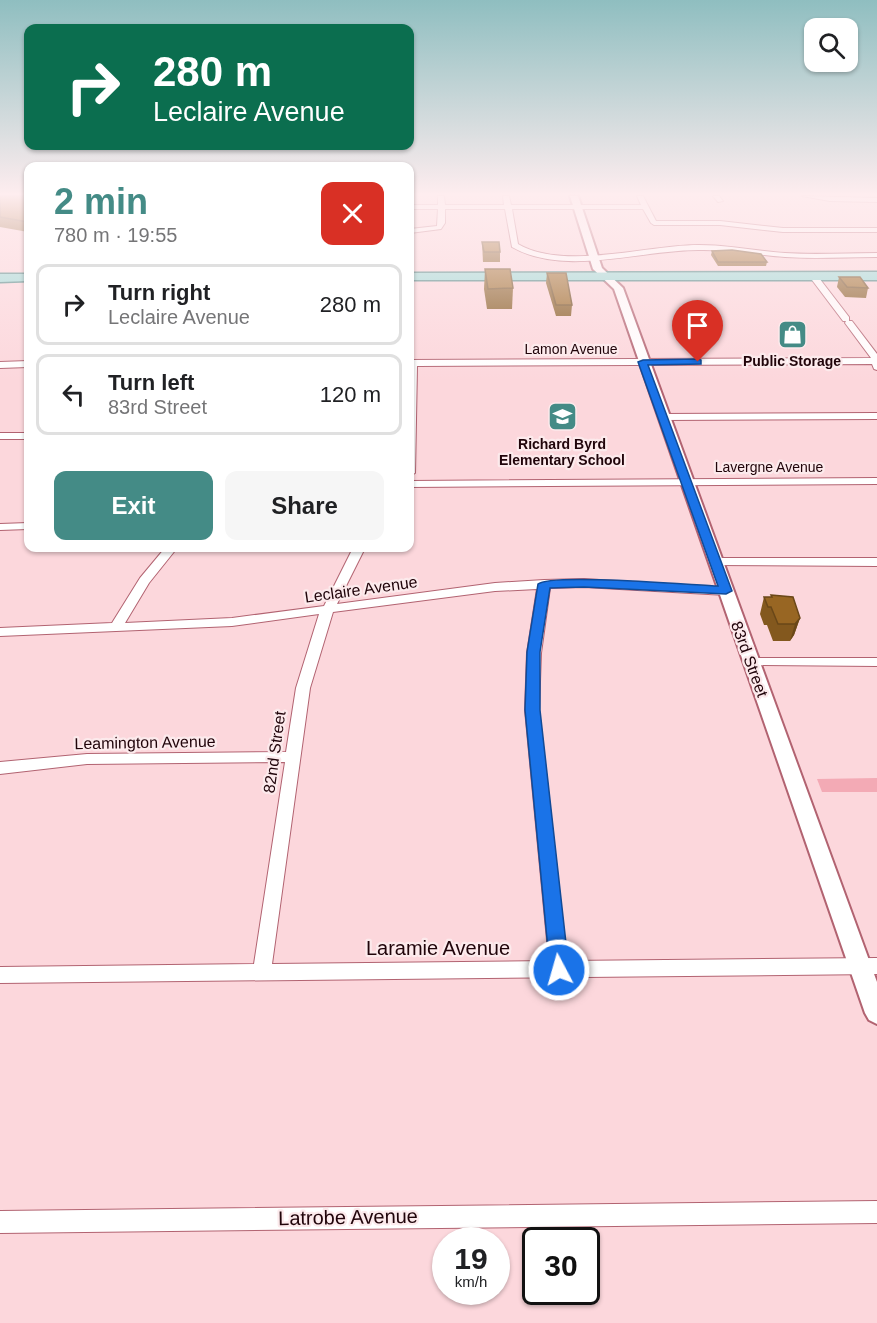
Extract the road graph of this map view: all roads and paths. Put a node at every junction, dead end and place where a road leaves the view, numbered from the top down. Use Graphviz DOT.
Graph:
graph roads {
  1 [pos="594,258"];
  2 [pos="813,276"];
  3 [pos="877,276"];
  4 [pos="414,277"];
  5 [pos="604,277"];
  6 [pos="0,278"];
  7 [pos="24,278"];
  8 [pos="643,362"];
  9 [pos="414,363"];
  10 [pos="876,363"];
  11 [pos="0,364"];
  12 [pos="24,364"];
  13 [pos="877,416"];
  14 [pos="663,417"];
  15 [pos="24,435"];
  16 [pos="0,436"];
  17 [pos="877,481"];
  18 [pos="687,482"];
  19 [pos="414,484"];
  20 [pos="24,526"];
  21 [pos="0,527"];
  22 [pos="168,552"];
  23 [pos="357,552"];
  24 [pos="716,562"];
  25 [pos="877,562"];
  26 [pos="544,584"];
  27 [pos="726,591"];
  28 [pos="327,610"];
  29 [pos="115,628"];
  30 [pos="0,632"];
  31 [pos="752,662"];
  32 [pos="877,662"];
  33 [pos="291,757"];
  34 [pos="0,768"];
  35 [pos="869,966"];
  36 [pos="559,970"];
  37 [pos="262,972"];
  38 [pos="0,975"];
  39 [pos="877,1013"];
  40 [pos="877,1212"];
  41 [pos="0,1222"];
  1 -- 5 [label="street, 83rd Street"];
  2 -- 3 [label="main road"];
  2 -- 5 [label="main road"];
  2 -- 10 [label="street"];
  4 -- 5 [label="main road"];
  5 -- 8 [label="street, 83rd Street"];
  6 -- 7 [label="main road"];
  8 -- 9 [label="street, Lamon Avenue"];
  8 -- 10 [label="street, Lamon Avenue"];
  8 -- 14 [label="street, 83rd Street"];
  11 -- 12 [label="street"];
  13 -- 14 [label="street"];
  14 -- 18 [label="street, 83rd Street"];
  15 -- 16 [label="street"];
  17 -- 18 [label="street, Lavergne Avenue"];
  18 -- 19 [label="street, Lavergne Avenue"];
  18 -- 24 [label="street, 83rd Street"];
  20 -- 21 [label="street"];
  22 -- 29 [label="street"];
  23 -- 28 [label="street, 82nd Street"];
  24 -- 25 [label="street"];
  24 -- 27 [label="street, 83rd Street"];
  26 -- 27 [label="street, Leclaire Avenue"];
  26 -- 28 [label="street, Leclaire Avenue"];
  26 -- 36 [label="street"];
  27 -- 31 [label="street, 83rd Street"];
  28 -- 29 [label="street, Leclaire Avenue"];
  28 -- 33 [label="street, 82nd Street"];
  29 -- 30 [label="street, Leclaire Avenue"];
  31 -- 32 [label="street"];
  31 -- 35 [label="street, 83rd Street"];
  33 -- 34 [label="street, Leamington Avenue"];
  33 -- 37 [label="street, 82nd Street"];
  35 -- 36 [label="street, Laramie Avenue"];
  35 -- 39 [label="street, 83rd Street"];
  36 -- 37 [label="street, Laramie Avenue"];
  37 -- 38 [label="street, Laramie Avenue"];
  40 -- 41 [label="street, Latrobe Avenue"];
}
